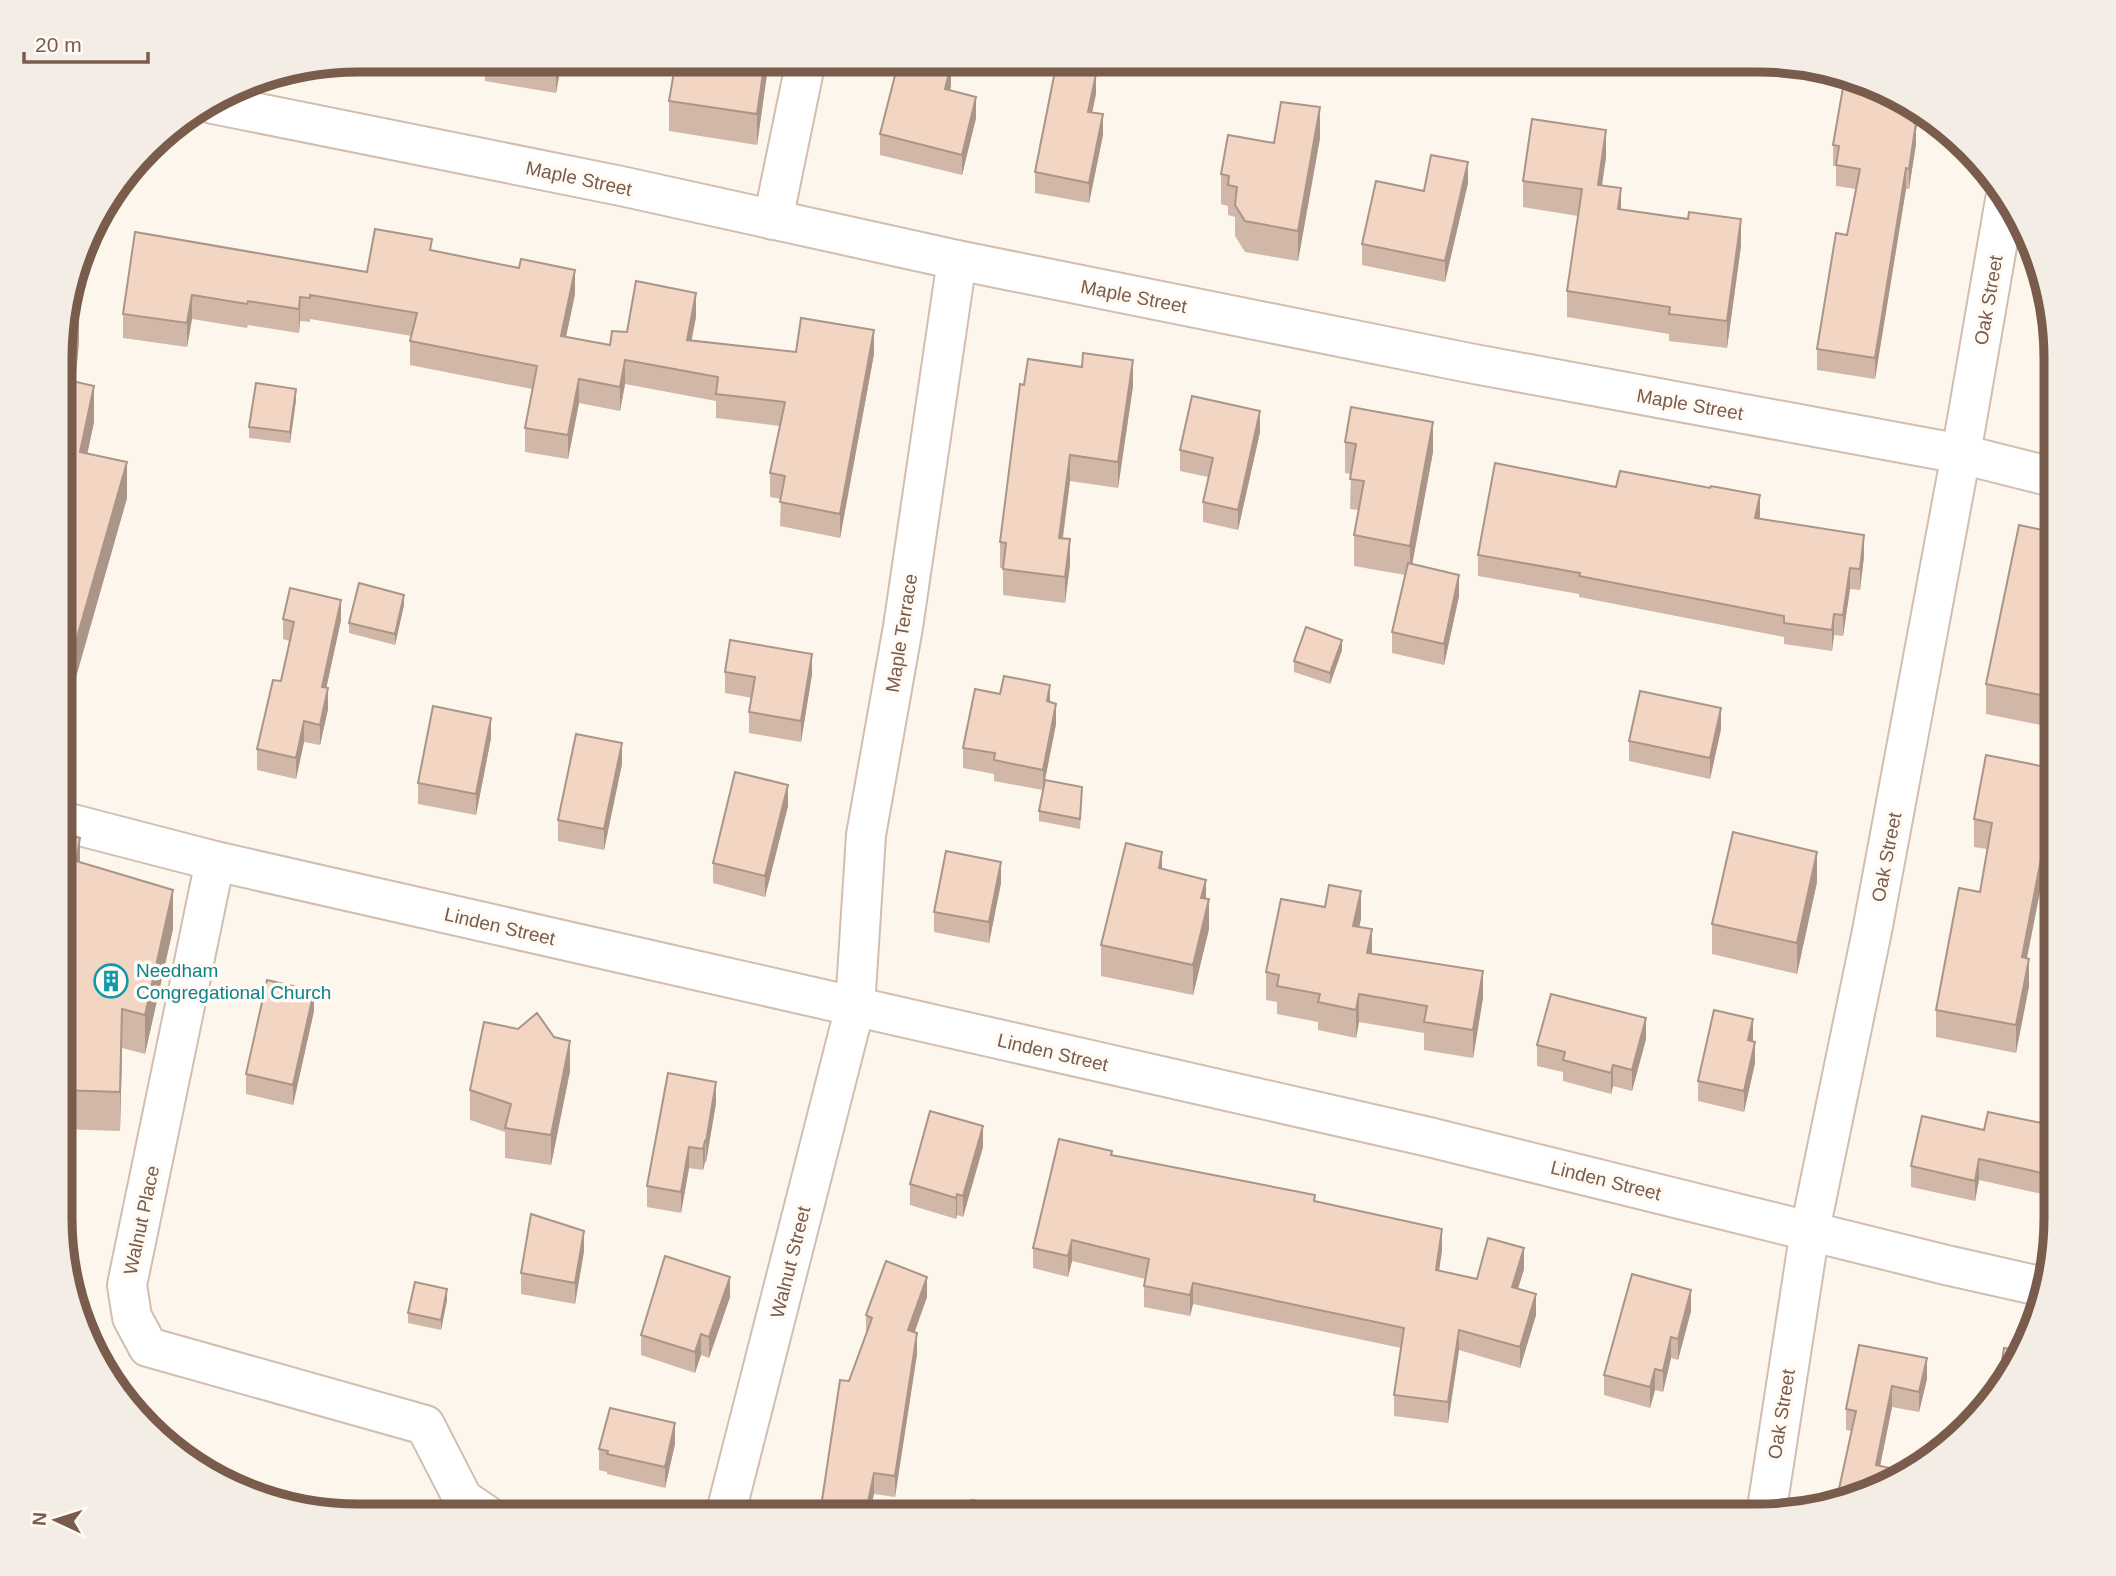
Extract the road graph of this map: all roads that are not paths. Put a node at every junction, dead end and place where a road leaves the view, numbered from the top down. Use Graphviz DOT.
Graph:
graph roads {
  1 [pos="804,72"];
  2 [pos="223,106"];
  3 [pos="2003,210"];
  4 [pos="773,220"];
  5 [pos="957,260"];
  6 [pos="1961,454"];
  7 [pos="2044,475"];
  8 [pos="72,824"];
  9 [pos="215,862"];
  10 [pos="855,1007"];
  11 [pos="1810,1230"];
  12 [pos="2036,1285"];
  13 [pos="470,1504"];
  14 [pos="728,1504"];
  15 [pos="1768,1504"];
  1 -- 4 [label="street"];
  2 -- 4 [label="street, Maple Street"];
  3 -- 6 [label="street, Oak Street"];
  4 -- 5 [label="street, Maple Street"];
  5 -- 6 [label="street, Maple Street"];
  5 -- 10 [label="street, Maple Terrace"];
  6 -- 7 [label="street, Maple Street"];
  6 -- 11 [label="street, Oak Street"];
  8 -- 9 [label="street, Linden Street"];
  9 -- 10 [label="street, Linden Street"];
  9 -- 13 [label="street, Walnut Place"];
  10 -- 11 [label="street, Linden Street"];
  10 -- 14 [label="street, Walnut Street"];
  11 -- 12 [label="street, Linden Street"];
  11 -- 15 [label="street, Oak Street"];
}
